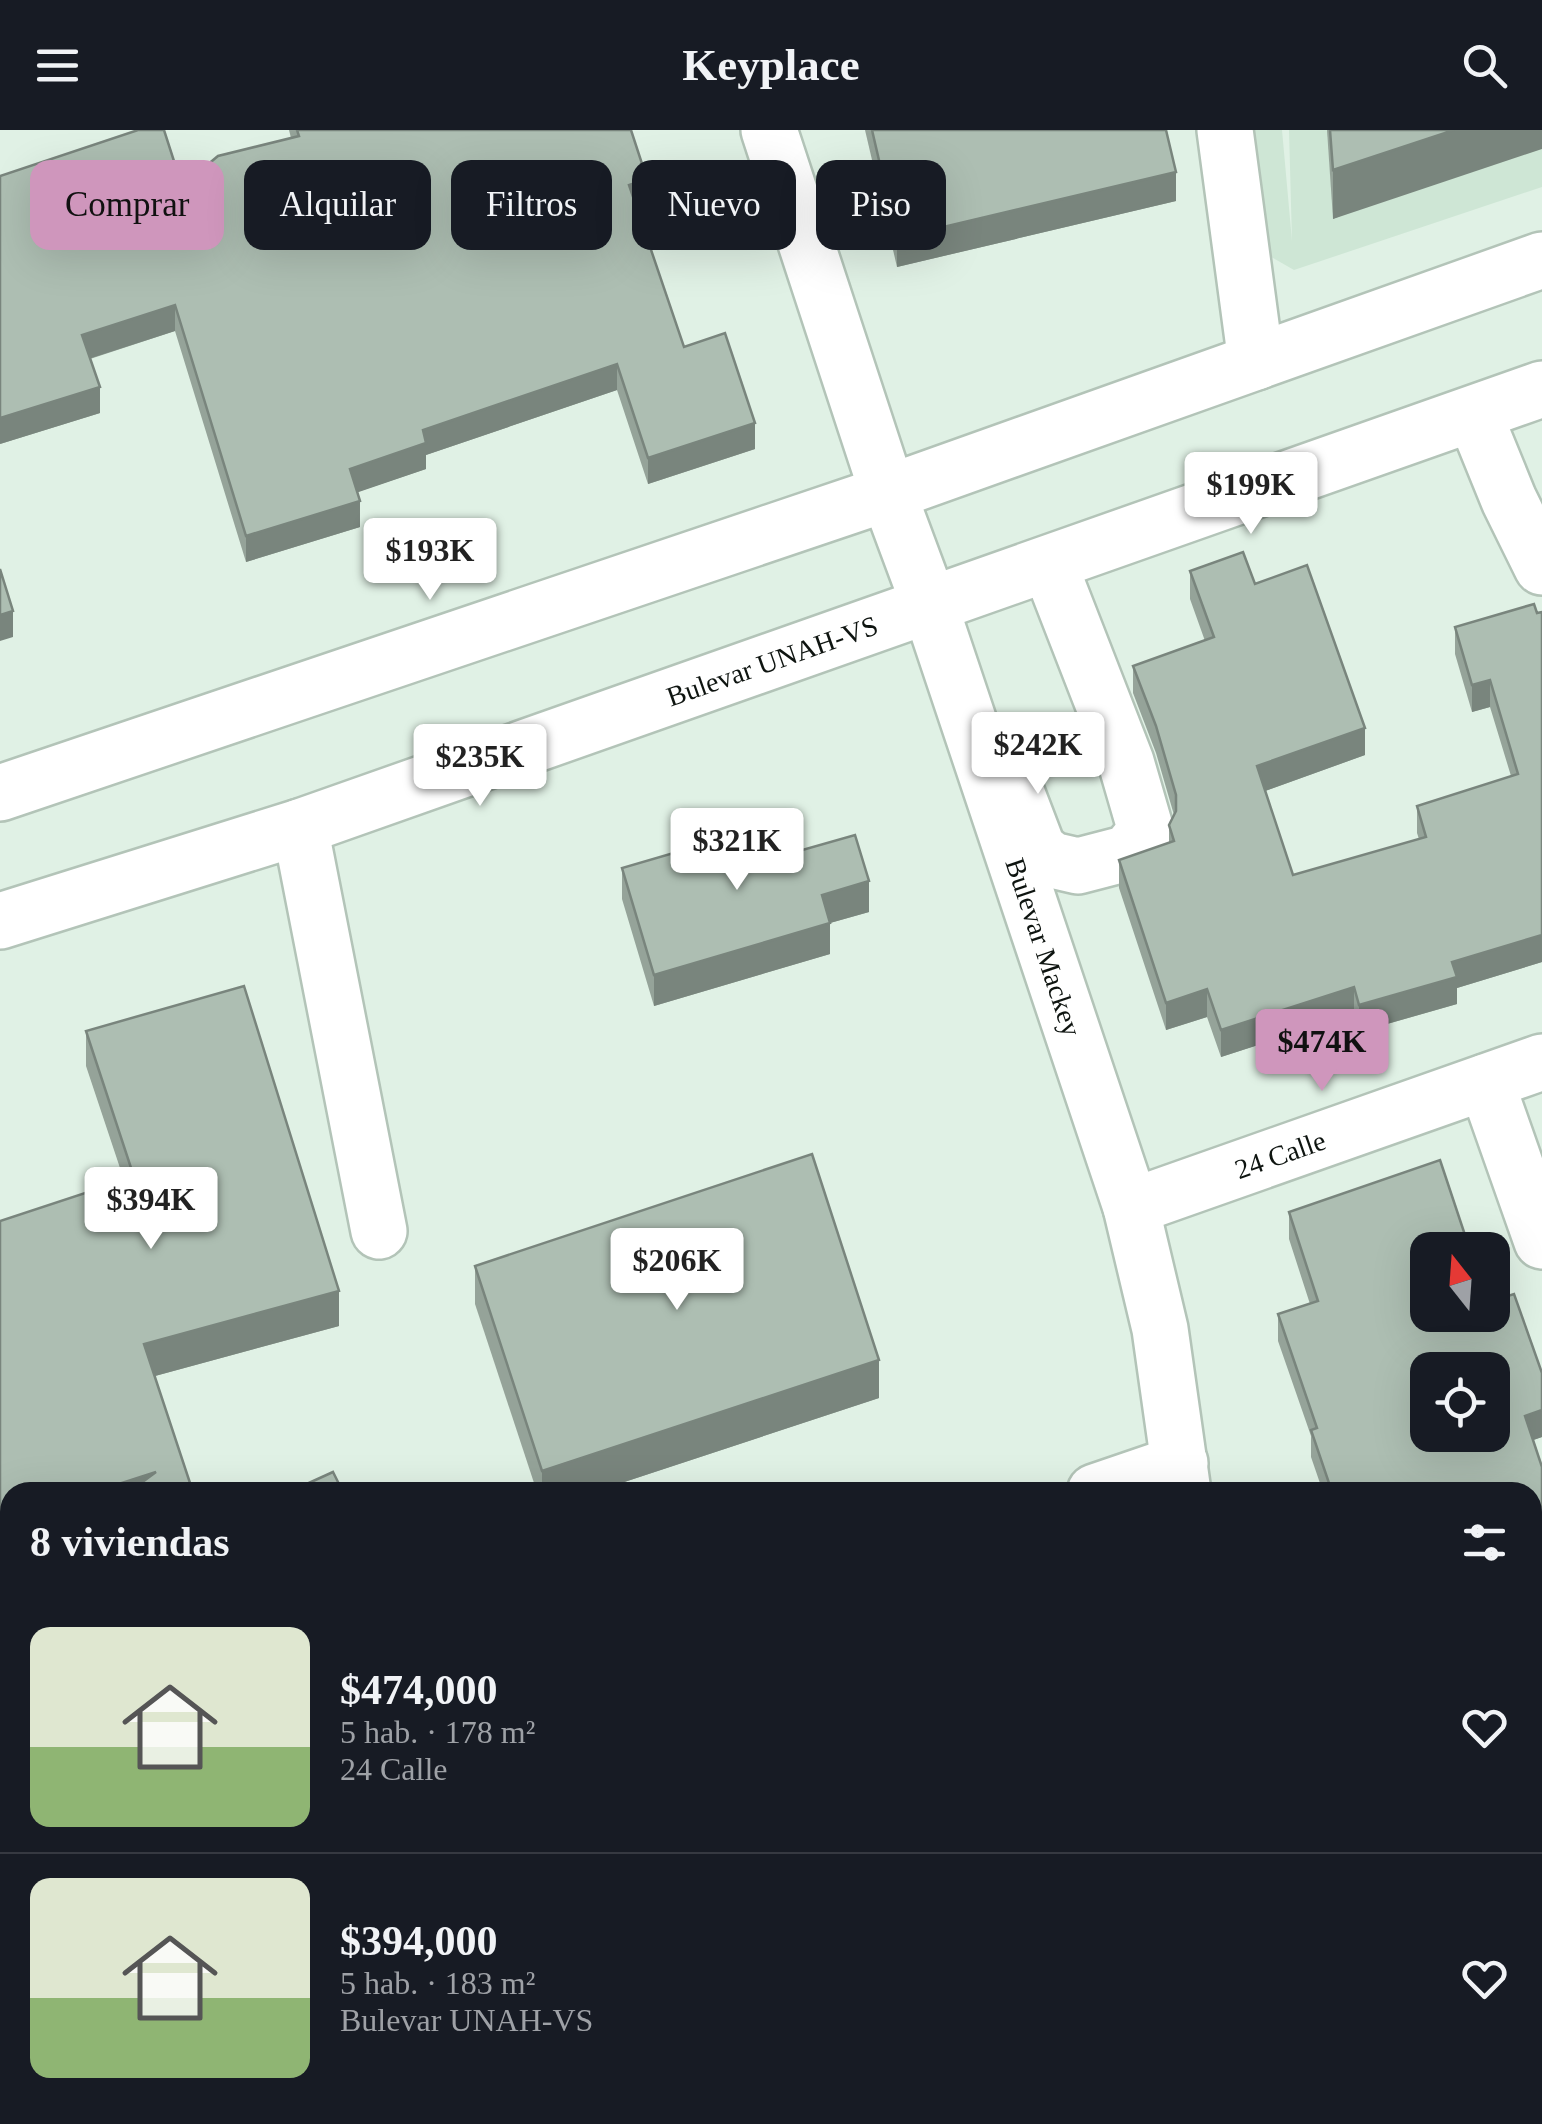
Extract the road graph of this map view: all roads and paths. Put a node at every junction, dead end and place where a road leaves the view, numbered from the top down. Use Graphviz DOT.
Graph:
graph roads {
  1 [pos="769,130"];
  2 [pos="1225,130"];
  3 [pos="1542,260"];
  4 [pos="1256,362"];
  5 [pos="1542,388"];
  6 [pos="1474,414"];
  7 [pos="888,493"];
  8 [pos="1049,564"];
  9 [pos="1542,568"];
  10 [pos="938,602"];
  11 [pos="0,793"];
  12 [pos="300,827"];
  13 [pos="0,921"];
  14 [pos="1542,1062"];
  15 [pos="1486,1082"];
  16 [pos="1131,1207"];
  17 [pos="379,1232"];
  18 [pos="1542,1240"];
  19 [pos="1182,1478"];
  20 [pos="1157,1482"];
  1 -- 7 [label="main road, Bulevar Mackey"];
  2 -- 4 [label="main road"];
  3 -- 4 [label="main road"];
  4 -- 7 [label="main road"];
  5 -- 6 [label="main road, Bulevar UNAH-VS"];
  6 -- 8 [label="main road, Bulevar UNAH-VS"];
  6 -- 9 [label="main road"];
  7 -- 10 [label="main road, Bulevar Mackey"];
  7 -- 11 [label="main road"];
  8 -- 10 [label="main road, Bulevar UNAH-VS"];
  8 -- 10 [label="main road"];
  10 -- 12 [label="main road, Bulevar UNAH-VS"];
  10 -- 16 [label="main road, Bulevar Mackey"];
  12 -- 13 [label="main road, Bulevar UNAH-VS"];
  12 -- 17 [label="main road"];
  14 -- 15 [label="main road, 24 Calle"];
  15 -- 16 [label="main road, 24 Calle"];
  15 -- 18 [label="main road"];
  16 -- 19 [label="main road, Bulevar Mackey"];
  19 -- 20 [label="main road"];
}
